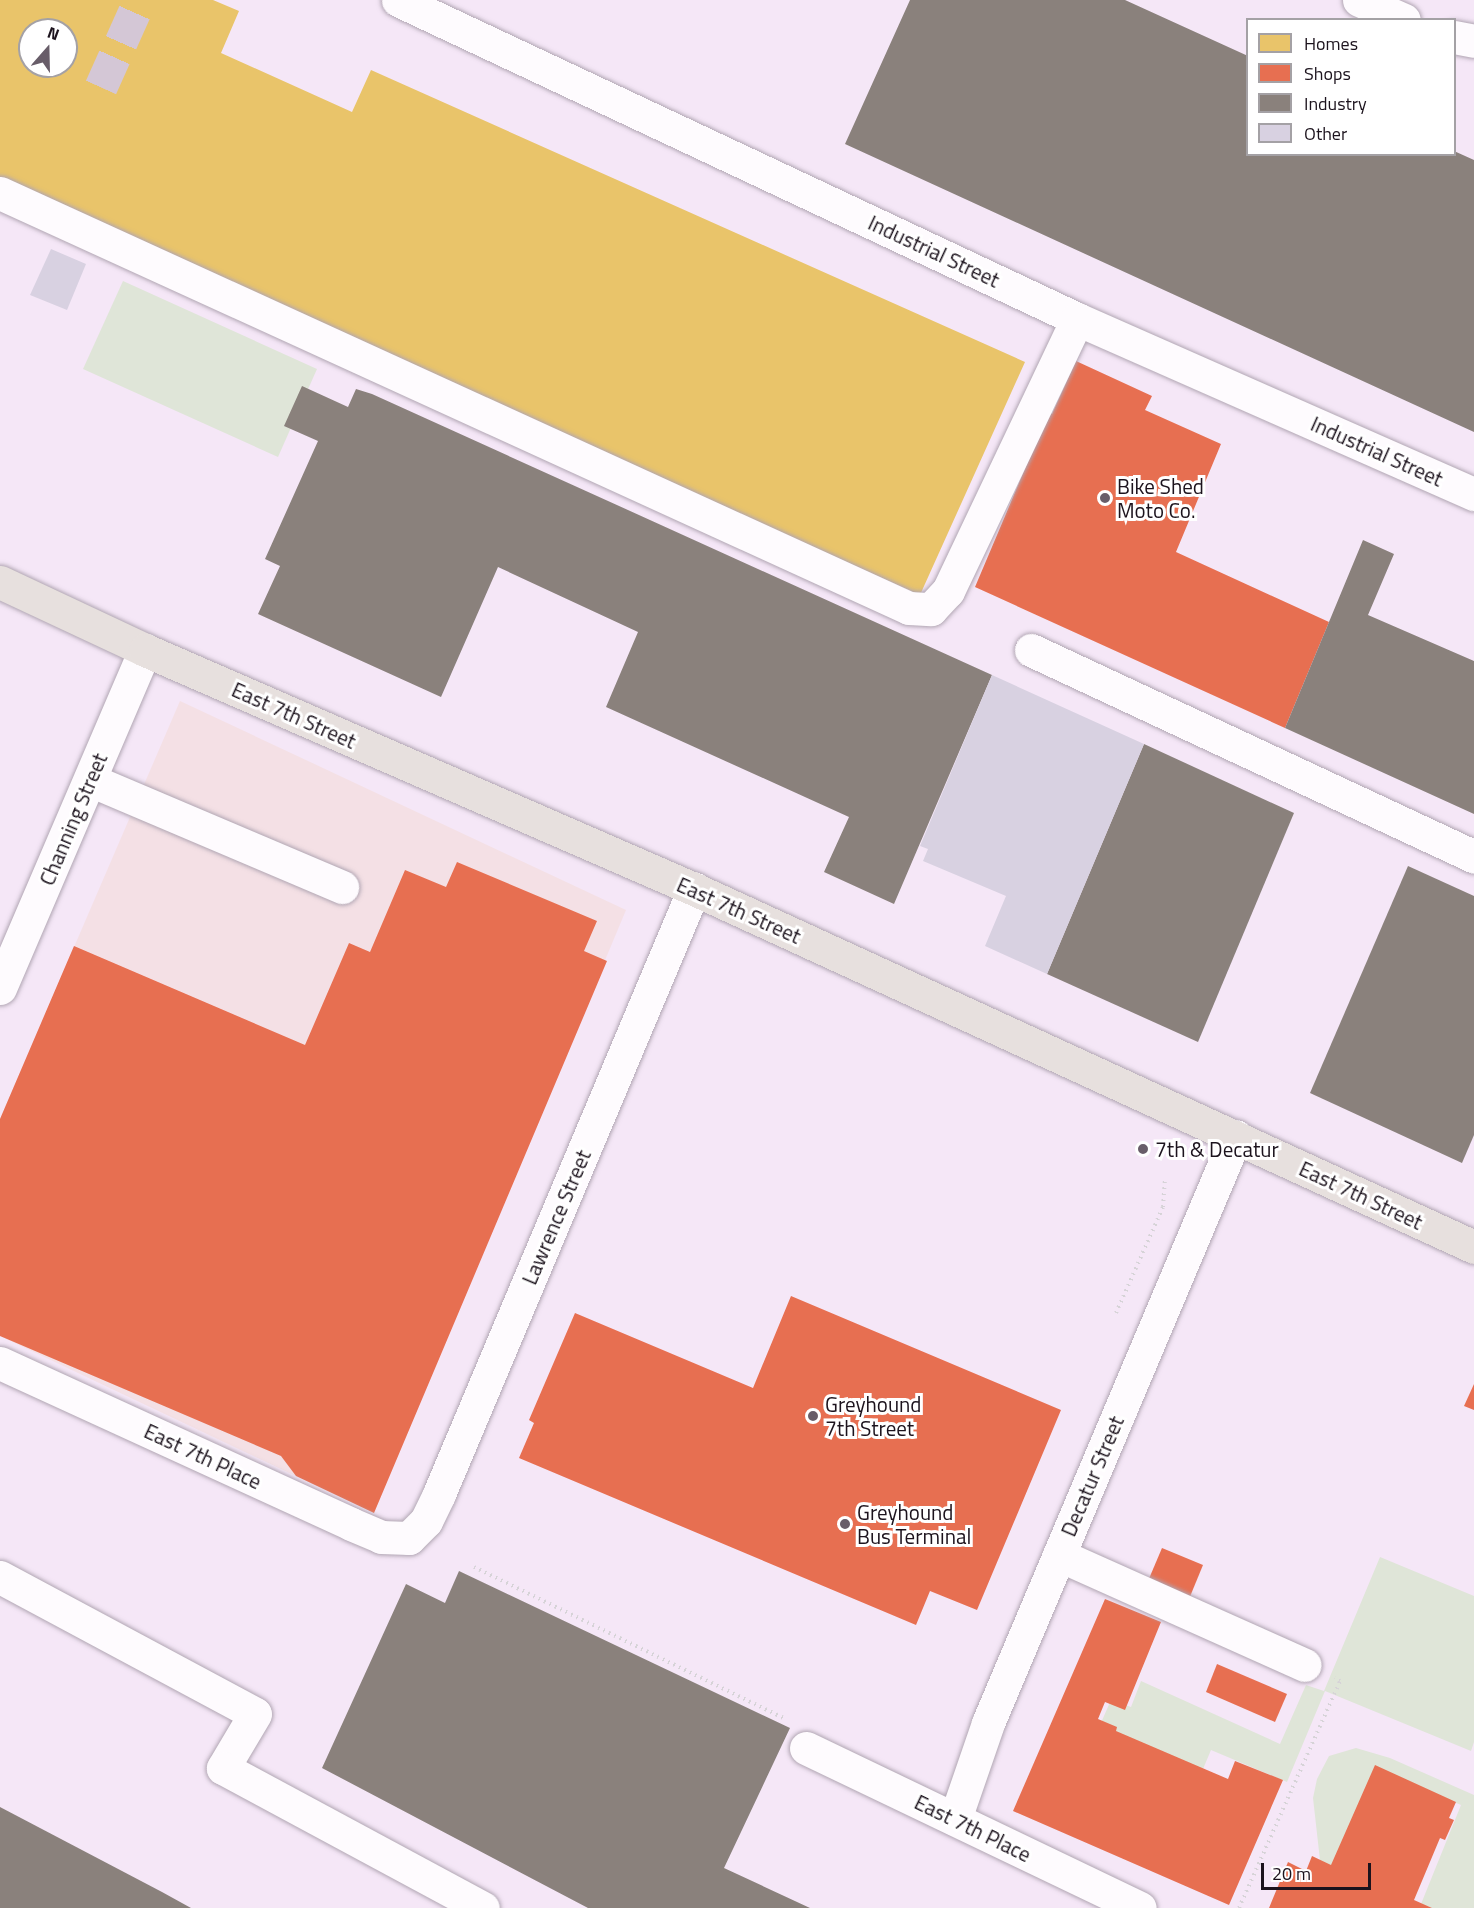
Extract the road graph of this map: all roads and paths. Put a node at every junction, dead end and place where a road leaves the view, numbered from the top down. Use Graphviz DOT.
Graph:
graph roads {
  1 [pos="398,0"];
  2 [pos="1359,0"];
  3 [pos="1400,18"];
  4 [pos="1456,36"];
  5 [pos="1474,42"];
  6 [pos="0,193"];
  7 [pos="1077,319"];
  8 [pos="1474,494"];
  9 [pos="0,582"];
  10 [pos="145,650"];
  11 [pos="1031,650"];
  12 [pos="90,780"];
  13 [pos="1474,857"];
  14 [pos="342,887"];
  15 [pos="694,889"];
  16 [pos="0,988"];
  17 [pos="1236,1136"];
  18 [pos="1165,1177"];
  19 [pos="1474,1247"];
  20 [pos="1116,1313"];
  21 [pos="0,1363"];
  22 [pos="409,1538"];
  23 [pos="1059,1555"];
  24 [pos="474,1567"];
  25 [pos="0,1577"];
  26 [pos="1305,1665"];
  27 [pos="806,1748"];
  28 [pos="955,1819"];
  29 [pos="483,1908"];
  30 [pos="1140,1908"];
  31 [pos="1239,1908"];
  1 -- 7 [label="street, Industrial Street"];
  2 -- 3 [label="street"];
  4 -- 5 [label="street"];
  6 -- 7 [label="street"];
  7 -- 8 [label="street, Industrial Street"];
  9 -- 10 [label="main road, East 7th Street"];
  10 -- 12 [label="street, Channing Street"];
  10 -- 15 [label="main road, East 7th Street"];
  11 -- 13 [label="street"];
  12 -- 14 [label="street"];
  12 -- 16 [label="street, Channing Street"];
  15 -- 17 [label="main road, East 7th Street"];
  15 -- 22 [label="street, Lawrence Street"];
  17 -- 19 [label="main road, East 7th Street"];
  17 -- 23 [label="street, Decatur Street"];
  18 -- 20 [label="path"];
  21 -- 22 [label="street, East 7th Place"];
  23 -- 26 [label="street"];
  23 -- 28 [label="street, Decatur Street"];
  24 -- 27 [label="path"];
  25 -- 29 [label="street"];
  26 -- 31 [label="path"];
  27 -- 28 [label="street, East 7th Place"];
  28 -- 30 [label="street, East 7th Place"];
}
